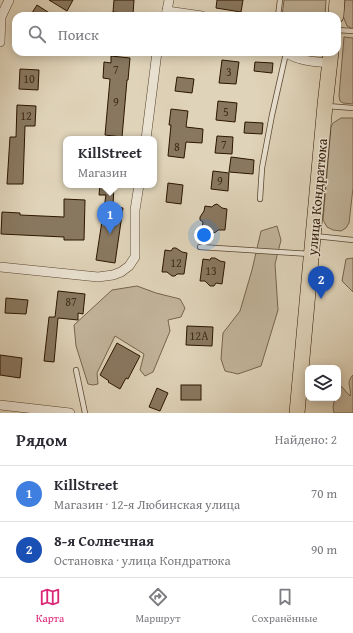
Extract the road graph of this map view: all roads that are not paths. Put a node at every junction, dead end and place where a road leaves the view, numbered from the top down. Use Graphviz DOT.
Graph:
graph roads {
  1 [pos="9,0"];
  2 [pos="169,0"];
  3 [pos="280,0"];
  4 [pos="337,0"];
  5 [pos="167,12"];
  6 [pos="278,12"];
  7 [pos="336,12"];
  8 [pos="0,17"];
  9 [pos="341,30"];
  10 [pos="353,31"];
  11 [pos="0,42"];
  12 [pos="156,56"];
  13 [pos="285,56"];
  14 [pos="292,56"];
  15 [pos="331,57"];
  16 [pos="325,105"];
  17 [pos="353,108"];
  18 [pos="146,136"];
  19 [pos="139,188"];
  20 [pos="260,199"];
  21 [pos="314,236"];
  22 [pos="353,240"];
  23 [pos="200,247"];
  24 [pos="312,254"];
  25 [pos="0,267"];
  26 [pos="76,370"];
  27 [pos="0,405"];
  28 [pos="70,413"];
  29 [pos="85,413"];
  30 [pos="297,413"];
  1 -- 8 [label="street"];
  2 -- 5 [label="street"];
  3 -- 6 [label="lane"];
  4 -- 7 [label="main road"];
  8 -- 11 [label="street"];
  9 -- 10 [label="lane"];
  12 -- 18 [label="street"];
  13 -- 20 [label="lane"];
  14 -- 15 [label="street"];
  15 -- 16 [label="main road, улица Кондратюка"];
  16 -- 17 [label="lane"];
  16 -- 21 [label="main road, улица Кондратюка"];
  19 -- 25 [label="street"];
  21 -- 22 [label="lane"];
  21 -- 24 [label="main road, улица Кондратюка"];
  23 -- 24 [label="lane"];
  24 -- 30 [label="main road, улица Кондратюка"];
  26 -- 29 [label="lane"];
  27 -- 28 [label="street"];
}
